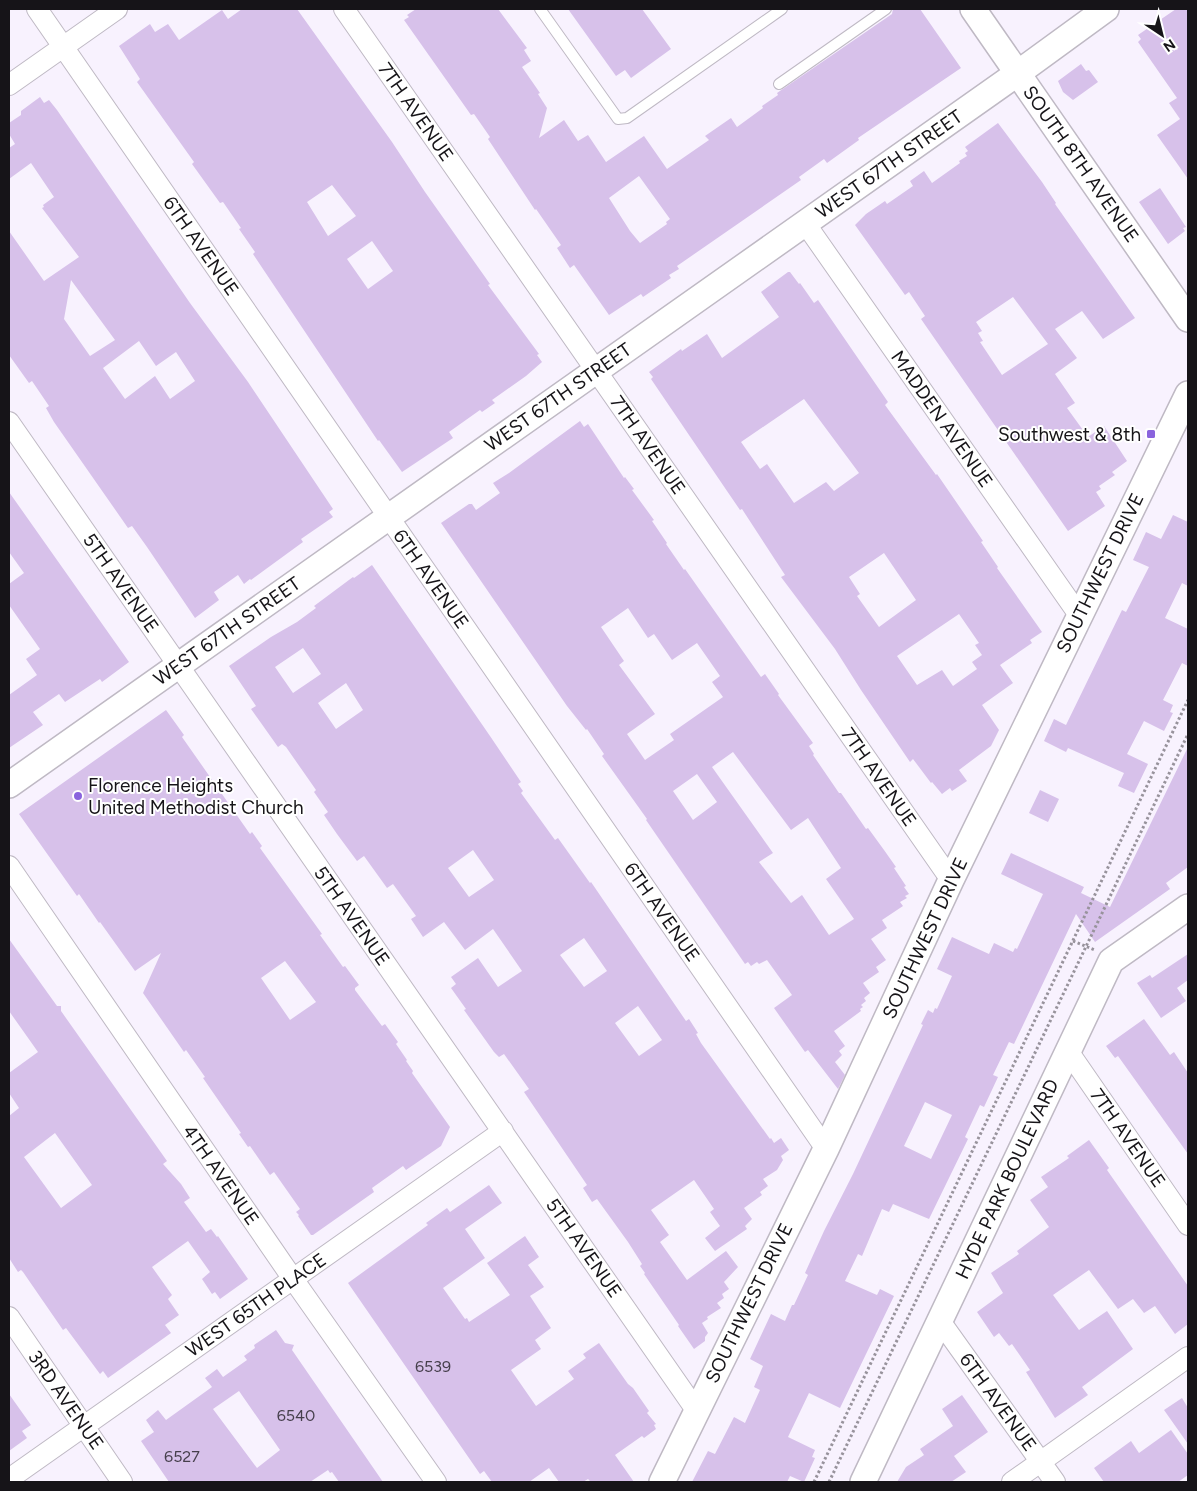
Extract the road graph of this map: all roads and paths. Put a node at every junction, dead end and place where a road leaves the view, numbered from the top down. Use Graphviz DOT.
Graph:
graph roads {
  1 [pos="37,9"];
  2 [pos="117,9"];
  3 [pos="344,9"];
  4 [pos="540,9"];
  5 [pos="782,9"];
  6 [pos="886,9"];
  7 [pos="974,9"];
  8 [pos="1106,9"];
  9 [pos="64,46"];
  10 [pos="1018,73"];
  11 [pos="779,84"];
  12 [pos="9,85"];
  13 [pos="805,223"];
  14 [pos="1188,319"];
  15 [pos="596,370"];
  16 [pos="1188,394"];
  17 [pos="9,422"];
  18 [pos="388,518"];
  19 [pos="1080,615"];
  20 [pos="178,665"];
  21 [pos="1188,700"];
  22 [pos="1188,734"];
  23 [pos="9,785"];
  24 [pos="9,866"];
  25 [pos="951,880"];
  26 [pos="1188,907"];
  27 [pos="1073,941"];
  28 [pos="1086,946"];
  29 [pos="1096,950"];
  30 [pos="1068,1051"];
  31 [pos="503,1132"];
  32 [pos="826,1149"];
  33 [pos="1188,1225"];
  34 [pos="293,1279"];
  35 [pos="9,1318"];
  36 [pos="940,1321"];
  37 [pos="1188,1358"];
  38 [pos="696,1410"];
  39 [pos="84,1426"];
  40 [pos="1041,1462"];
  41 [pos="9,1479"];
  42 [pos="122,1482"];
  43 [pos="436,1482"];
  44 [pos="662,1482"];
  45 [pos="814,1482"];
  46 [pos="829,1482"];
  47 [pos="863,1482"];
  48 [pos="1012,1482"];
  49 [pos="1056,1482"];
  1 -- 9 [label="street, 6TH AVENUE"];
  2 -- 9 [label="street"];
  3 -- 15 [label="street, 7TH AVENUE"];
  4 -- 5 [label="lane"];
  6 -- 11 [label="lane"];
  7 -- 10 [label="street, SOUTH 8TH AVENUE"];
  8 -- 10 [label="street, WEST 67TH STREET"];
  9 -- 12 [label="street"];
  9 -- 18 [label="street, 6TH AVENUE"];
  10 -- 13 [label="street, WEST 67TH STREET"];
  10 -- 14 [label="street, SOUTH 8TH AVENUE"];
  13 -- 15 [label="street, WEST 67TH STREET"];
  13 -- 19 [label="street, MADDEN AVENUE"];
  15 -- 18 [label="street, WEST 67TH STREET"];
  15 -- 25 [label="street, 7TH AVENUE"];
  16 -- 19 [label="street, SOUTHWEST DRIVE"];
  17 -- 20 [label="street, 5TH AVENUE"];
  18 -- 20 [label="street, WEST 67TH STREET"];
  18 -- 32 [label="street, 6TH AVENUE"];
  19 -- 25 [label="street, SOUTHWEST DRIVE"];
  20 -- 23 [label="street, WEST 67TH STREET"];
  20 -- 31 [label="street, 5TH AVENUE"];
  21 -- 27 [label="path"];
  22 -- 28 [label="path"];
  24 -- 34 [label="street, 4TH AVENUE"];
  25 -- 32 [label="street, SOUTHWEST DRIVE"];
  26 -- 30 [label="street, HYDE PARK BOULEVARD"];
  27 -- 28 [label="path"];
  27 -- 45 [label="path"];
  28 -- 29 [label="path"];
  28 -- 46 [label="path"];
  30 -- 33 [label="street, 7TH AVENUE"];
  30 -- 36 [label="street, HYDE PARK BOULEVARD"];
  31 -- 34 [label="street, WEST 65TH PLACE"];
  31 -- 38 [label="street, 5TH AVENUE"];
  32 -- 38 [label="street, SOUTHWEST DRIVE"];
  34 -- 39 [label="street, WEST 65TH PLACE"];
  34 -- 43 [label="street, 4TH AVENUE"];
  35 -- 39 [label="street, 3RD AVENUE"];
  36 -- 40 [label="street, 6TH AVENUE"];
  36 -- 47 [label="street, HYDE PARK BOULEVARD"];
  37 -- 40 [label="street"];
  38 -- 44 [label="street, SOUTHWEST DRIVE"];
  39 -- 41 [label="street, WEST 65TH PLACE"];
  39 -- 42 [label="street, 3RD AVENUE"];
  40 -- 48 [label="street"];
  40 -- 49 [label="street, 6TH AVENUE"];
}
